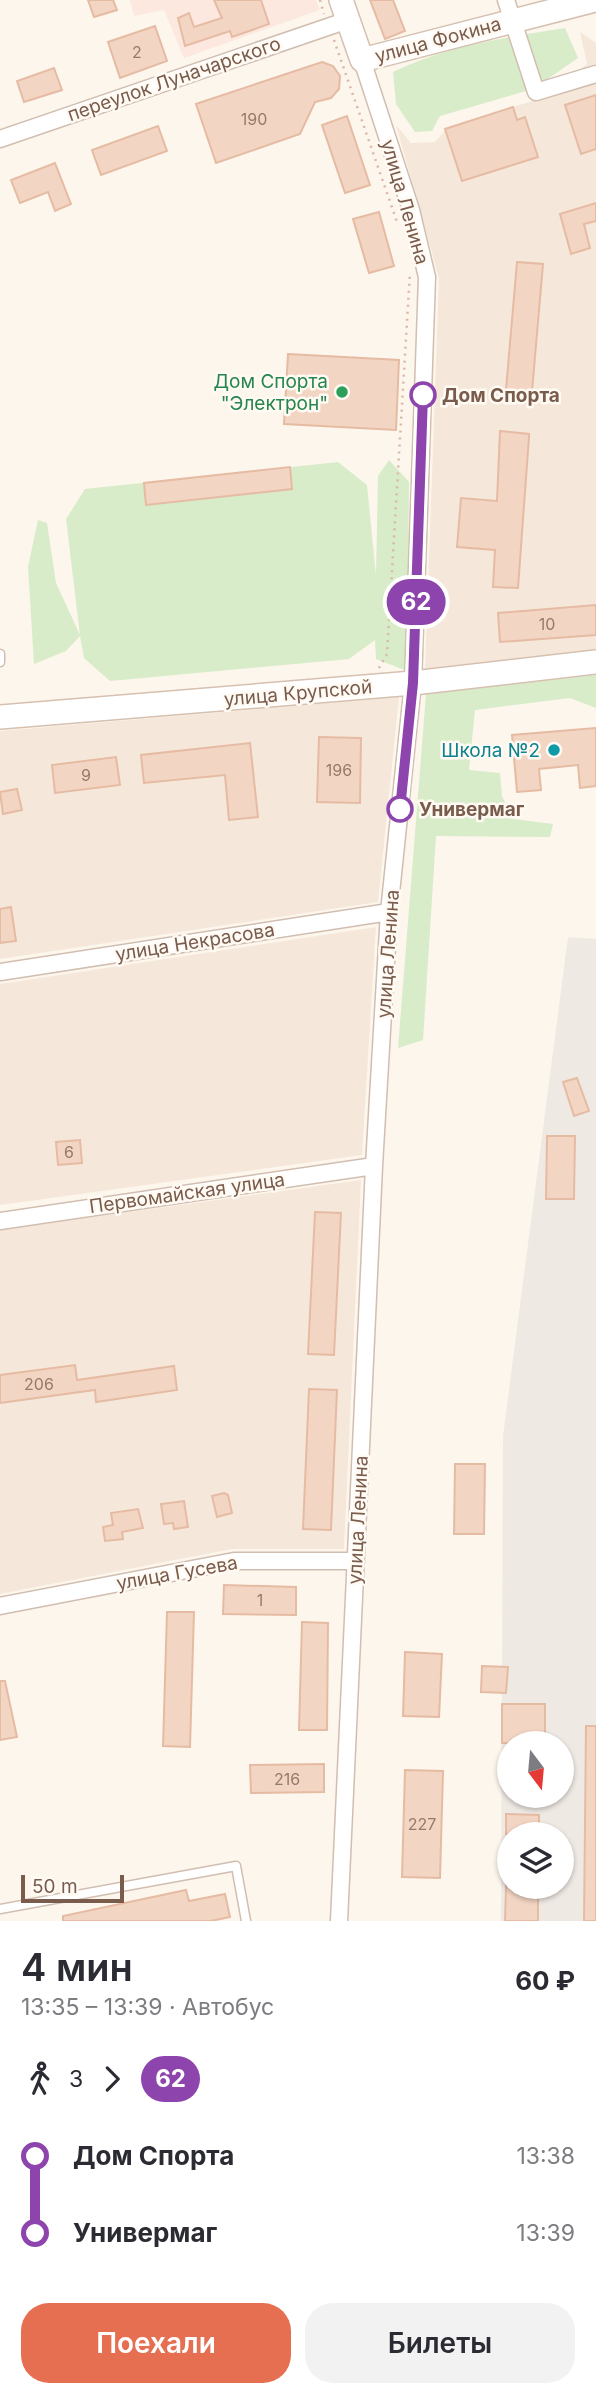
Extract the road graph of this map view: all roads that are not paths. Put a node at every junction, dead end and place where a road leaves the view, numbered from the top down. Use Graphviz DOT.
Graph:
graph roads {
  1 [pos="595,0"];
  2 [pos="509,10"];
  3 [pos="339,15"];
  4 [pos="362,60"];
  5 [pos="596,74"];
  6 [pos="0,139"];
  7 [pos="0,654"];
  8 [pos="0,662"];
  9 [pos="596,662"];
  10 [pos="413,683"];
  11 [pos="0,716"];
  12 [pos="390,912"];
  13 [pos="0,972"];
  14 [pos="374,1166"];
  15 [pos="0,1220"];
  16 [pos="356,1561"];
  17 [pos="0,1606"];
  18 [pos="0,1909"];
  19 [pos="246,1921"];
  20 [pos="339,1921"];
  1 -- 2 [label="street, улица Фокина"];
  2 -- 4 [label="street, улица Фокина"];
  2 -- 5 [label="street"];
  3 -- 4 [label="street, улица Ленина"];
  3 -- 6 [label="street, переулок Луначарского"];
  4 -- 10 [label="street, улица Ленина"];
  7 -- 8 [label="lane"];
  9 -- 10 [label="street, улица Крупской"];
  10 -- 11 [label="street, улица Крупской"];
  10 -- 12 [label="street, улица Ленина"];
  12 -- 13 [label="street, улица Некрасова"];
  12 -- 14 [label="street, улица Ленина"];
  14 -- 15 [label="street, Первомайская улица"];
  14 -- 16 [label="street, улица Ленина"];
  16 -- 17 [label="street, улица Гусева"];
  16 -- 20 [label="street, улица Ленина"];
  18 -- 19 [label="lane"];
}
